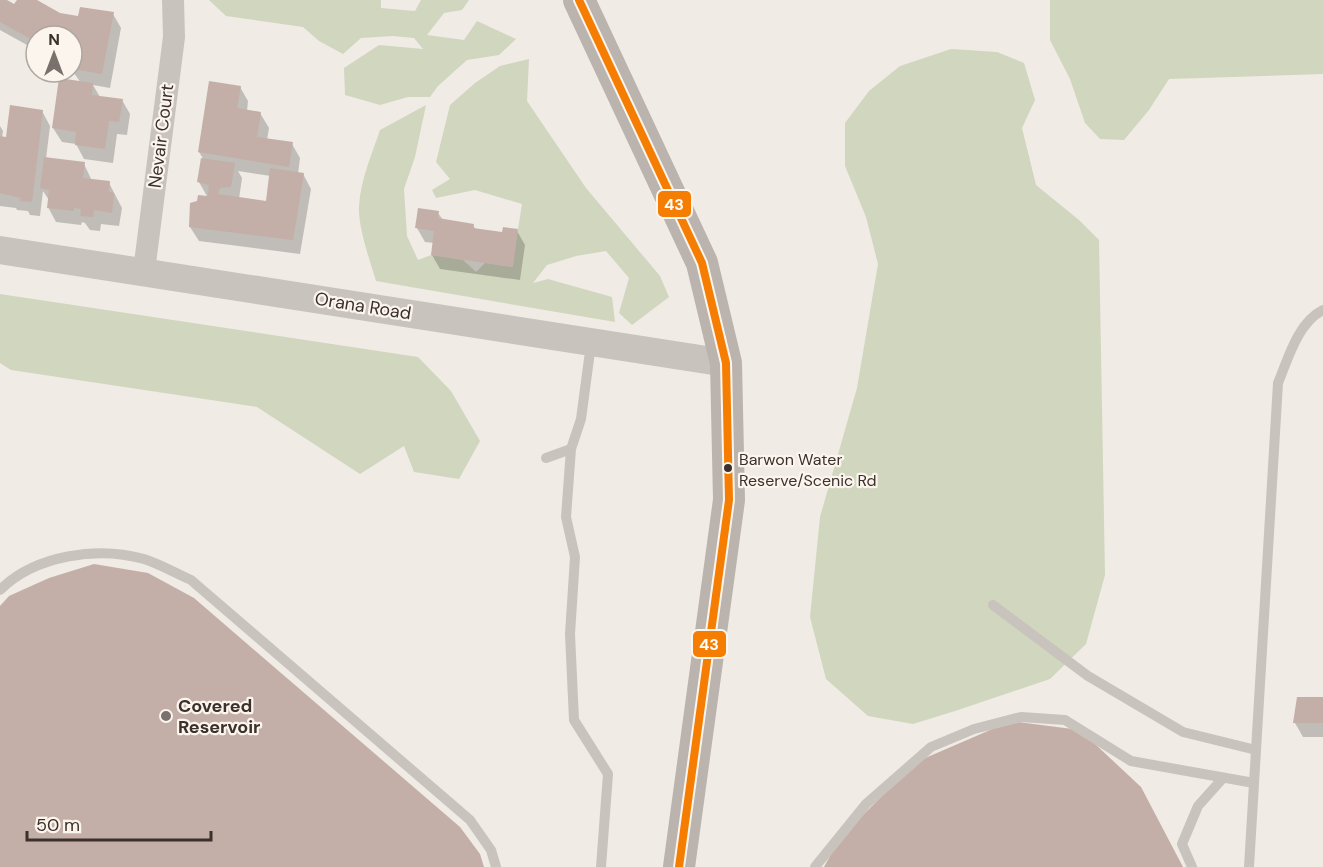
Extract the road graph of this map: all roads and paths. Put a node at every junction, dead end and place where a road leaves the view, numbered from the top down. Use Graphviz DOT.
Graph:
graph roads {
  1 [pos="173,0"];
  2 [pos="579,0"];
  3 [pos="0,250"];
  4 [pos="144,271"];
  5 [pos="1323,310"];
  6 [pos="591,342"];
  7 [pos="726,363"];
  8 [pos="571,449"];
  9 [pos="546,458"];
  10 [pos="0,590"];
  11 [pos="993,605"];
  12 [pos="1256,750"];
  13 [pos="1222,778"];
  14 [pos="1254,783"];
  15 [pos="495,867"];
  16 [pos="601,867"];
  17 [pos="679,867"];
  18 [pos="815,867"];
  19 [pos="1192,867"];
  20 [pos="1249,867"];
  1 -- 4 [label="street, Nevair Court"];
  2 -- 7 [label="main road"];
  3 -- 4 [label="street, Orana Road"];
  4 -- 6 [label="street, Orana Road"];
  5 -- 12 [label="lane"];
  6 -- 7 [label="street, Orana Road"];
  6 -- 8 [label="lane"];
  7 -- 17 [label="main road"];
  8 -- 9 [label="lane"];
  8 -- 16 [label="lane"];
  10 -- 15 [label="lane"];
  11 -- 12 [label="lane"];
  12 -- 14 [label="lane"];
  13 -- 14 [label="lane"];
  13 -- 18 [label="lane"];
  13 -- 19 [label="lane"];
  14 -- 20 [label="lane"];
}
